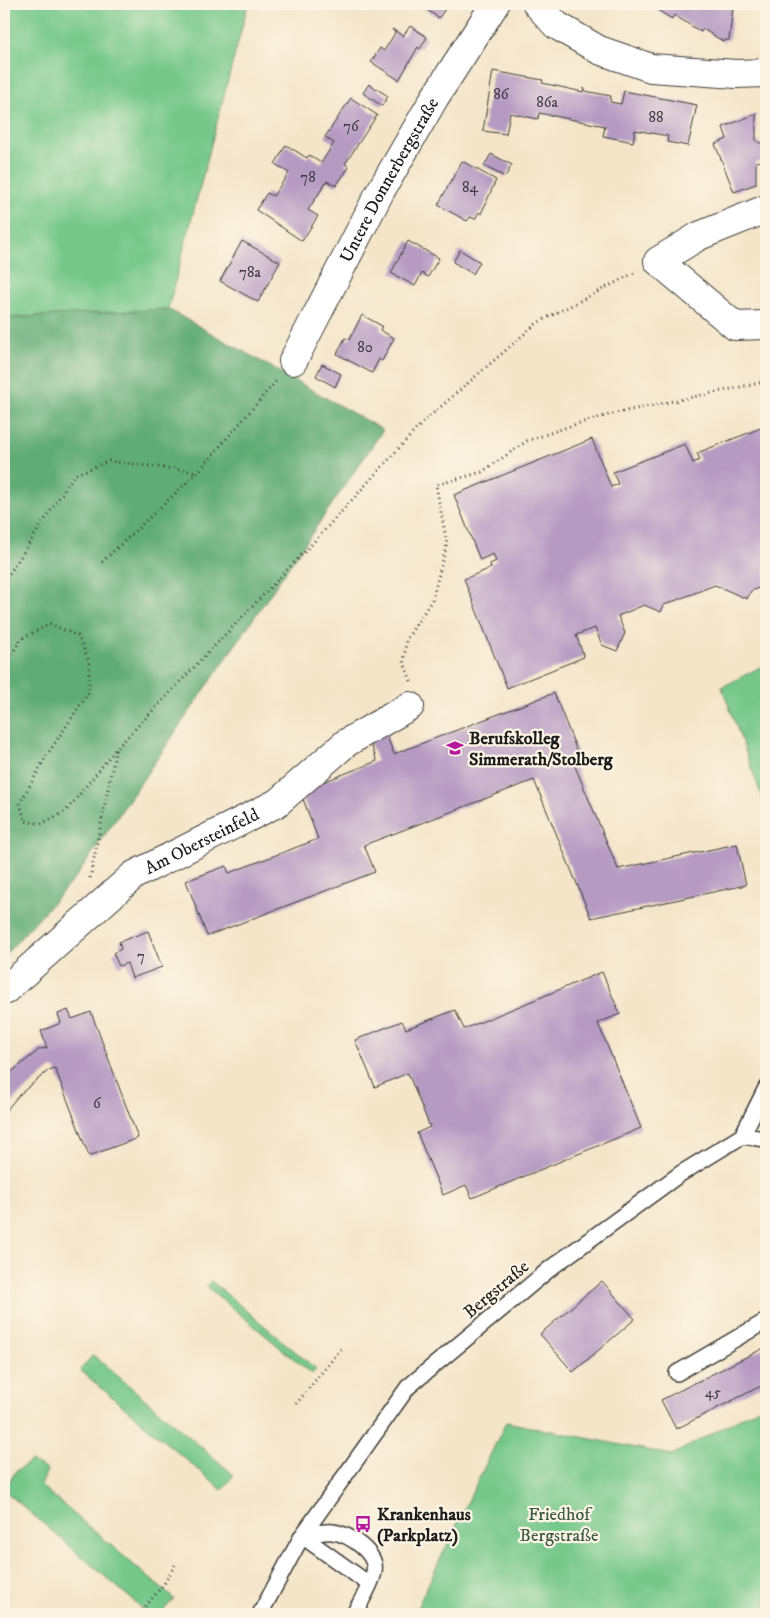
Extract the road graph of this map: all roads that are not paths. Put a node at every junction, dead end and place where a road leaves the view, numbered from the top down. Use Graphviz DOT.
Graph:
graph roads {
  1 [pos="495,4"];
  2 [pos="537,4"];
  3 [pos="766,73"];
  4 [pos="766,209"];
  5 [pos="766,325"];
  6 [pos="293,361"];
  7 [pos="410,706"];
  8 [pos="4,991"];
  9 [pos="766,1088"];
  10 [pos="742,1136"];
  11 [pos="766,1139"];
  12 [pos="766,1321"];
  13 [pos="677,1374"];
  14 [pos="302,1536"];
  15 [pos="369,1584"];
  16 [pos="260,1614"];
  17 [pos="354,1614"];
  1 -- 6 [label="street, Untere Donnerbergstraße"];
  2 -- 3 [label="street"];
  4 -- 5 [label="street"];
  7 -- 8 [label="street, Am Obersteinfeld"];
  9 -- 10 [label="lane"];
  10 -- 11 [label="lane"];
  10 -- 14 [label="lane, Bergstraße"];
  12 -- 13 [label="lane"];
  14 -- 15 [label="lane"];
  14 -- 15 [label="lane"];
  14 -- 16 [label="lane, Bergstraße"];
  15 -- 17 [label="lane"];
}
